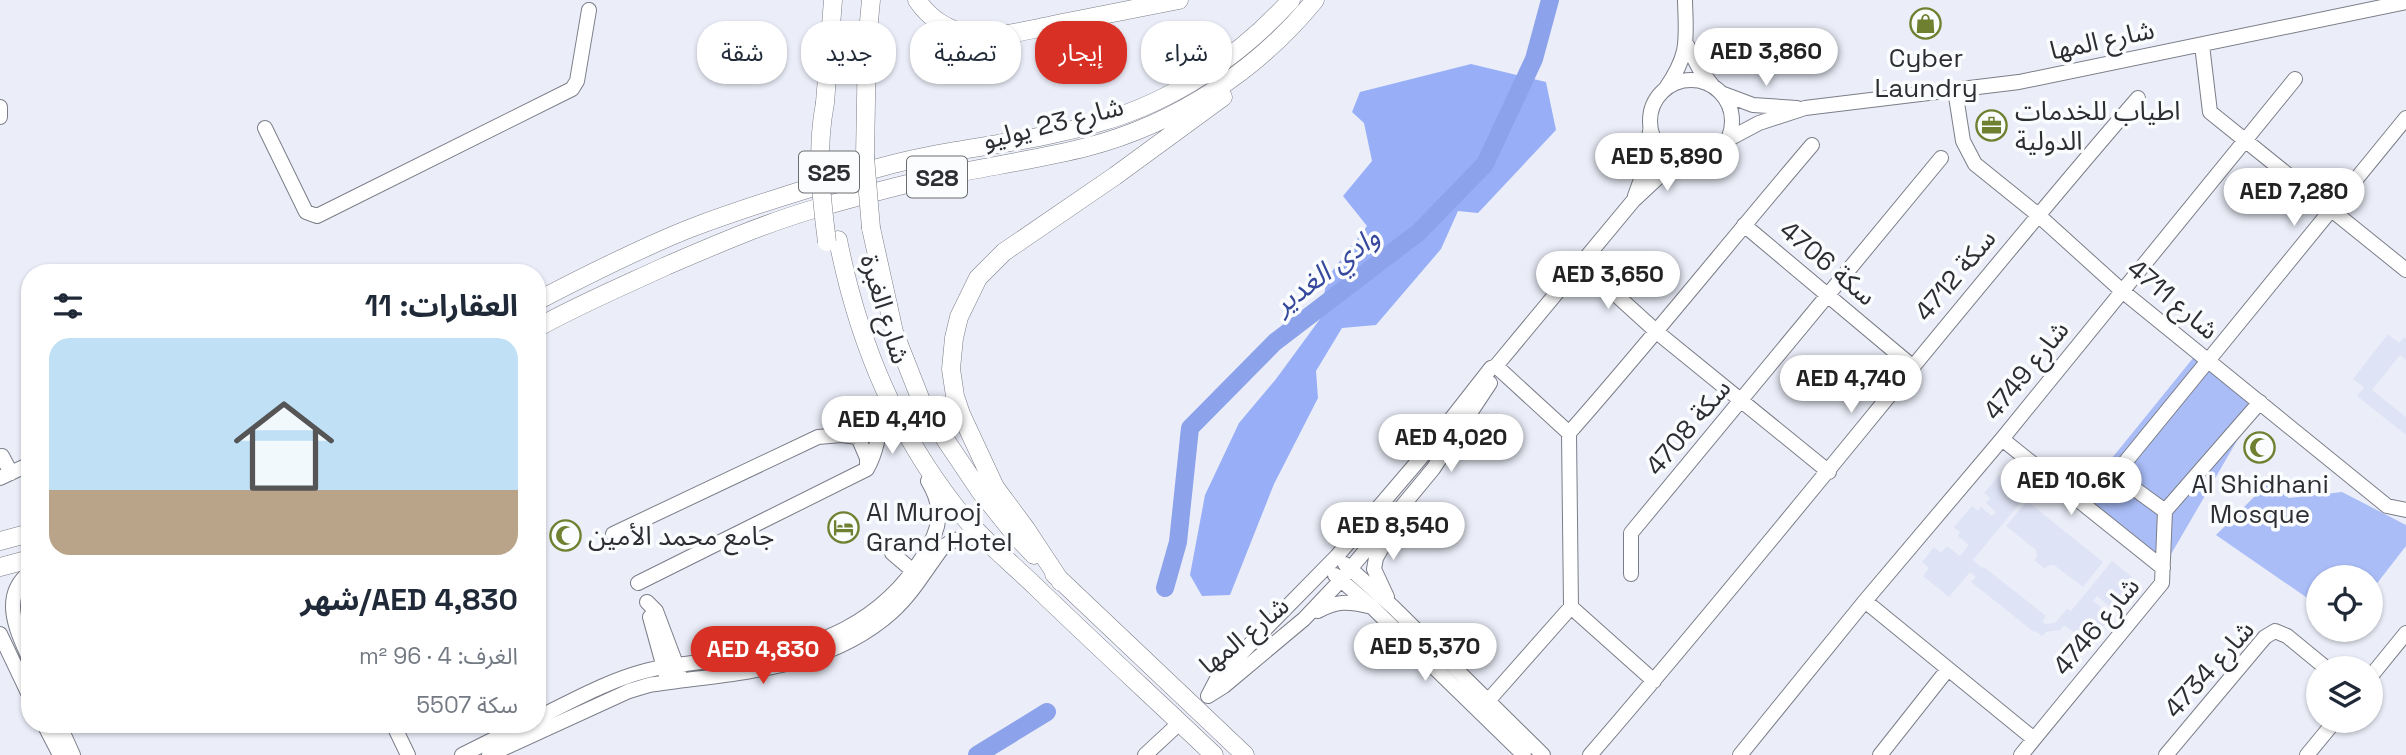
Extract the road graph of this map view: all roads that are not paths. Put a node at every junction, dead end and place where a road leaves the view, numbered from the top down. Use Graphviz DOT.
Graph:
graph roads {
  1 [pos="833,0"];
  2 [pos="871,0"];
  3 [pos="917,0"];
  4 [pos="1179,0"];
  5 [pos="1291,0"];
  6 [pos="1317,0"];
  7 [pos="1685,0"];
  8 [pos="2406,2"];
  9 [pos="589,10"];
  10 [pos="1687,45"];
  11 [pos="2202,45"];
  12 [pos="2295,79"];
  13 [pos="1667,88"];
  14 [pos="1717,89"];
  15 [pos="1955,90"];
  16 [pos="2138,98"];
  17 [pos="0,107"];
  18 [pos="1805,108"];
  19 [pos="0,117"];
  20 [pos="2406,118"];
  21 [pos="265,128"];
  22 [pos="1650,130"];
  23 [pos="1727,140"];
  24 [pos="2245,140"];
  25 [pos="1812,145"];
  26 [pos="1941,159"];
  27 [pos="1686,162"];
  28 [pos="1633,201"];
  29 [pos="2332,209"];
  30 [pos="2037,214"];
  31 [pos="1744,225"];
  32 [pos="832,241"];
  33 [pos="1581,263"];
  34 [pos="2406,271"];
  35 [pos="2122,290"];
  36 [pos="1829,294"];
  37 [pos="546,297"];
  38 [pos="546,324"];
  39 [pos="1658,332"];
  40 [pos="2208,361"];
  41 [pos="1496,366"];
  42 [pos="1912,366"];
  43 [pos="1741,402"];
  44 [pos="2260,402"];
  45 [pos="880,403"];
  46 [pos="1570,433"];
  47 [pos="2002,439"];
  48 [pos="2,456"];
  49 [pos="867,469"];
  50 [pos="1829,472"];
  51 [pos="6,475"];
  52 [pos="2406,510"];
  53 [pos="2165,511"];
  54 [pos="1390,524"];
  55 [pos="613,534"];
  56 [pos="21,535"];
  57 [pos="0,541"];
  58 [pos="892,553"];
  59 [pos="1003,555"];
  60 [pos="1337,556"];
  61 [pos="21,561"];
  62 [pos="0,567"];
  63 [pos="1326,567"];
  64 [pos="2163,568"];
  65 [pos="913,571"];
  66 [pos="1631,574"];
  67 [pos="1346,575"];
  68 [pos="21,578"];
  69 [pos="1061,582"];
  70 [pos="638,583"];
  71 [pos="1865,601"];
  72 [pos="1372,607"];
  73 [pos="1393,607"];
  74 [pos="1571,607"];
  75 [pos="1304,619"];
  76 [pos="2406,633"];
  77 [pos="0,634"];
  78 [pos="21,639"];
  79 [pos="2311,656"];
  80 [pos="2383,661"];
  81 [pos="671,665"];
  82 [pos="1948,669"];
  83 [pos="21,678"];
  84 [pos="674,681"];
  85 [pos="1654,681"];
  86 [pos="1487,702"];
  87 [pos="546,714"];
  88 [pos="546,728"];
  89 [pos="1173,729"];
  90 [pos="49,733"];
  91 [pos="62,733"];
  92 [pos="397,733"];
  93 [pos="506,733"];
  94 [pos="535,733"];
  95 [pos="2324,733"];
  96 [pos="2034,739"];
  97 [pos="1742,754"];
  98 [pos="60,755"];
  99 [pos="73,755"];
  100 [pos="408,755"];
  101 [pos="462,755"];
  102 [pos="489,755"];
  103 [pos="1145,755"];
  104 [pos="1214,755"];
  105 [pos="1245,755"];
  106 [pos="1524,755"];
  107 [pos="1543,755"];
  108 [pos="1590,755"];
  109 [pos="1880,755"];
  110 [pos="2021,755"];
  111 [pos="2166,755"];
  112 [pos="2307,755"];
  1 -- 32 [label="main road, شارع الغبرة / S25, bridge"];
  2 -- 69 [label="main road, شارع الغبرة / S25, bridge"];
  3 -- 4 [label="main road"];
  5 -- 37 [label="main road, شارع 23 يوليو / S28"];
  6 -- 38 [label="main road, شارع 23 يوليو / S28"];
  6 -- 69 [label="main road"];
  7 -- 10 [label="street"];
  8 -- 11 [label="street, شارع المها"];
  9 -- 21 [label="street"];
  10 -- 13 [label="street"];
  10 -- 14 [label="street"];
  11 -- 15 [label="street, شارع المها"];
  11 -- 24 [label="street"];
  12 -- 24 [label="street, 4749 شارع"];
  13 -- 14 [label="street"];
  13 -- 22 [label="street"];
  14 -- 18 [label="street, شارع المها"];
  14 -- 23 [label="street"];
  15 -- 18 [label="street, شارع المها"];
  15 -- 30 [label="street, 4711 شارع"];
  16 -- 30 [label="street, سكة 4712"];
  17 -- 19 [label="street"];
  18 -- 23 [label="street, شارع المها"];
  20 -- 29 [label="street"];
  22 -- 27 [label="street"];
  22 -- 28 [label="street, شارع المها"];
  23 -- 27 [label="street"];
  24 -- 29 [label="street"];
  24 -- 35 [label="street, 4749 شارع"];
  25 -- 31 [label="street"];
  26 -- 36 [label="street, سكة 4708"];
  27 -- 28 [label="street, شارع المها"];
  28 -- 33 [label="street, شارع المها"];
  29 -- 34 [label="street"];
  29 -- 40 [label="street"];
  30 -- 35 [label="street, 4711 شارع"];
  30 -- 42 [label="street, سكة 4712"];
  31 -- 36 [label="street, 4706 سكة"];
  31 -- 39 [label="street"];
  32 -- 45 [label="main road"];
  32 -- 59 [label="main road, شارع الغبرة / S25"];
  33 -- 39 [label="street"];
  33 -- 41 [label="street, شارع المها"];
  35 -- 40 [label="street, 4711 شارع"];
  35 -- 47 [label="street, 4749 شارع"];
  36 -- 42 [label="street, 4706 سكة"];
  36 -- 43 [label="street, سكة 4708"];
  39 -- 43 [label="street"];
  39 -- 46 [label="street"];
  40 -- 44 [label="street, 4711 شارع"];
  40 -- 53 [label="street"];
  41 -- 46 [label="street"];
  41 -- 54 [label="street, شارع المها"];
  41 -- 60 [label="street, شارع المها"];
  42 -- 50 [label="street, سكة 4712"];
  43 -- 50 [label="street"];
  43 -- 66 [label="street, سكة 4708"];
  44 -- 52 [label="street, 4711 شارع"];
  44 -- 53 [label="street"];
  45 -- 49 [label="street"];
  45 -- 65 [label="street"];
  46 -- 74 [label="street"];
  47 -- 64 [label="street"];
  47 -- 71 [label="street, 4749 شارع"];
  48 -- 51 [label="street"];
  49 -- 55 [label="street"];
  49 -- 70 [label="street"];
  50 -- 85 [label="street, سكة 4712"];
  53 -- 64 [label="street, 4746 شارع"];
  54 -- 67 [label="street, شارع المها"];
  54 -- 73 [label="street"];
  56 -- 57 [label="main road"];
  58 -- 65 [label="street"];
  59 -- 84 [label="street"];
  59 -- 104 [label="main road, شارع الغبرة / S25"];
  60 -- 63 [label="street, شارع المها"];
  60 -- 67 [label="street"];
  61 -- 62 [label="main road"];
  63 -- 67 [label="street"];
  63 -- 75 [label="street, شارع المها"];
  64 -- 96 [label="street, 4746 شارع"];
  65 -- 81 [label="street"];
  67 -- 72 [label="street"];
  67 -- 73 [label="street"];
  67 -- 75 [label="street, شارع المها"];
  68 -- 78 [label="street"];
  69 -- 105 [label="main road, شارع الغبرة / S25"];
  71 -- 82 [label="street"];
  71 -- 97 [label="street, 4749 شارع"];
  72 -- 75 [label="street"];
  72 -- 106 [label="street"];
  73 -- 86 [label="street"];
  74 -- 85 [label="street"];
  74 -- 86 [label="street"];
  76 -- 80 [label="street"];
  77 -- 83 [label="street"];
  79 -- 111 [label="street, 4734 شارع"];
  81 -- 84 [label="street"];
  81 -- 87 [label="street"];
  82 -- 96 [label="street"];
  82 -- 109 [label="street"];
  84 -- 88 [label="street"];
  85 -- 108 [label="street, سكة 4712"];
  86 -- 107 [label="street"];
  89 -- 103 [label="street"];
  90 -- 98 [label="street"];
  91 -- 99 [label="street"];
  92 -- 100 [label="street"];
  93 -- 101 [label="street"];
  94 -- 102 [label="street"];
  95 -- 112 [label="street"];
  96 -- 110 [label="street, 4746 شارع"];
}
